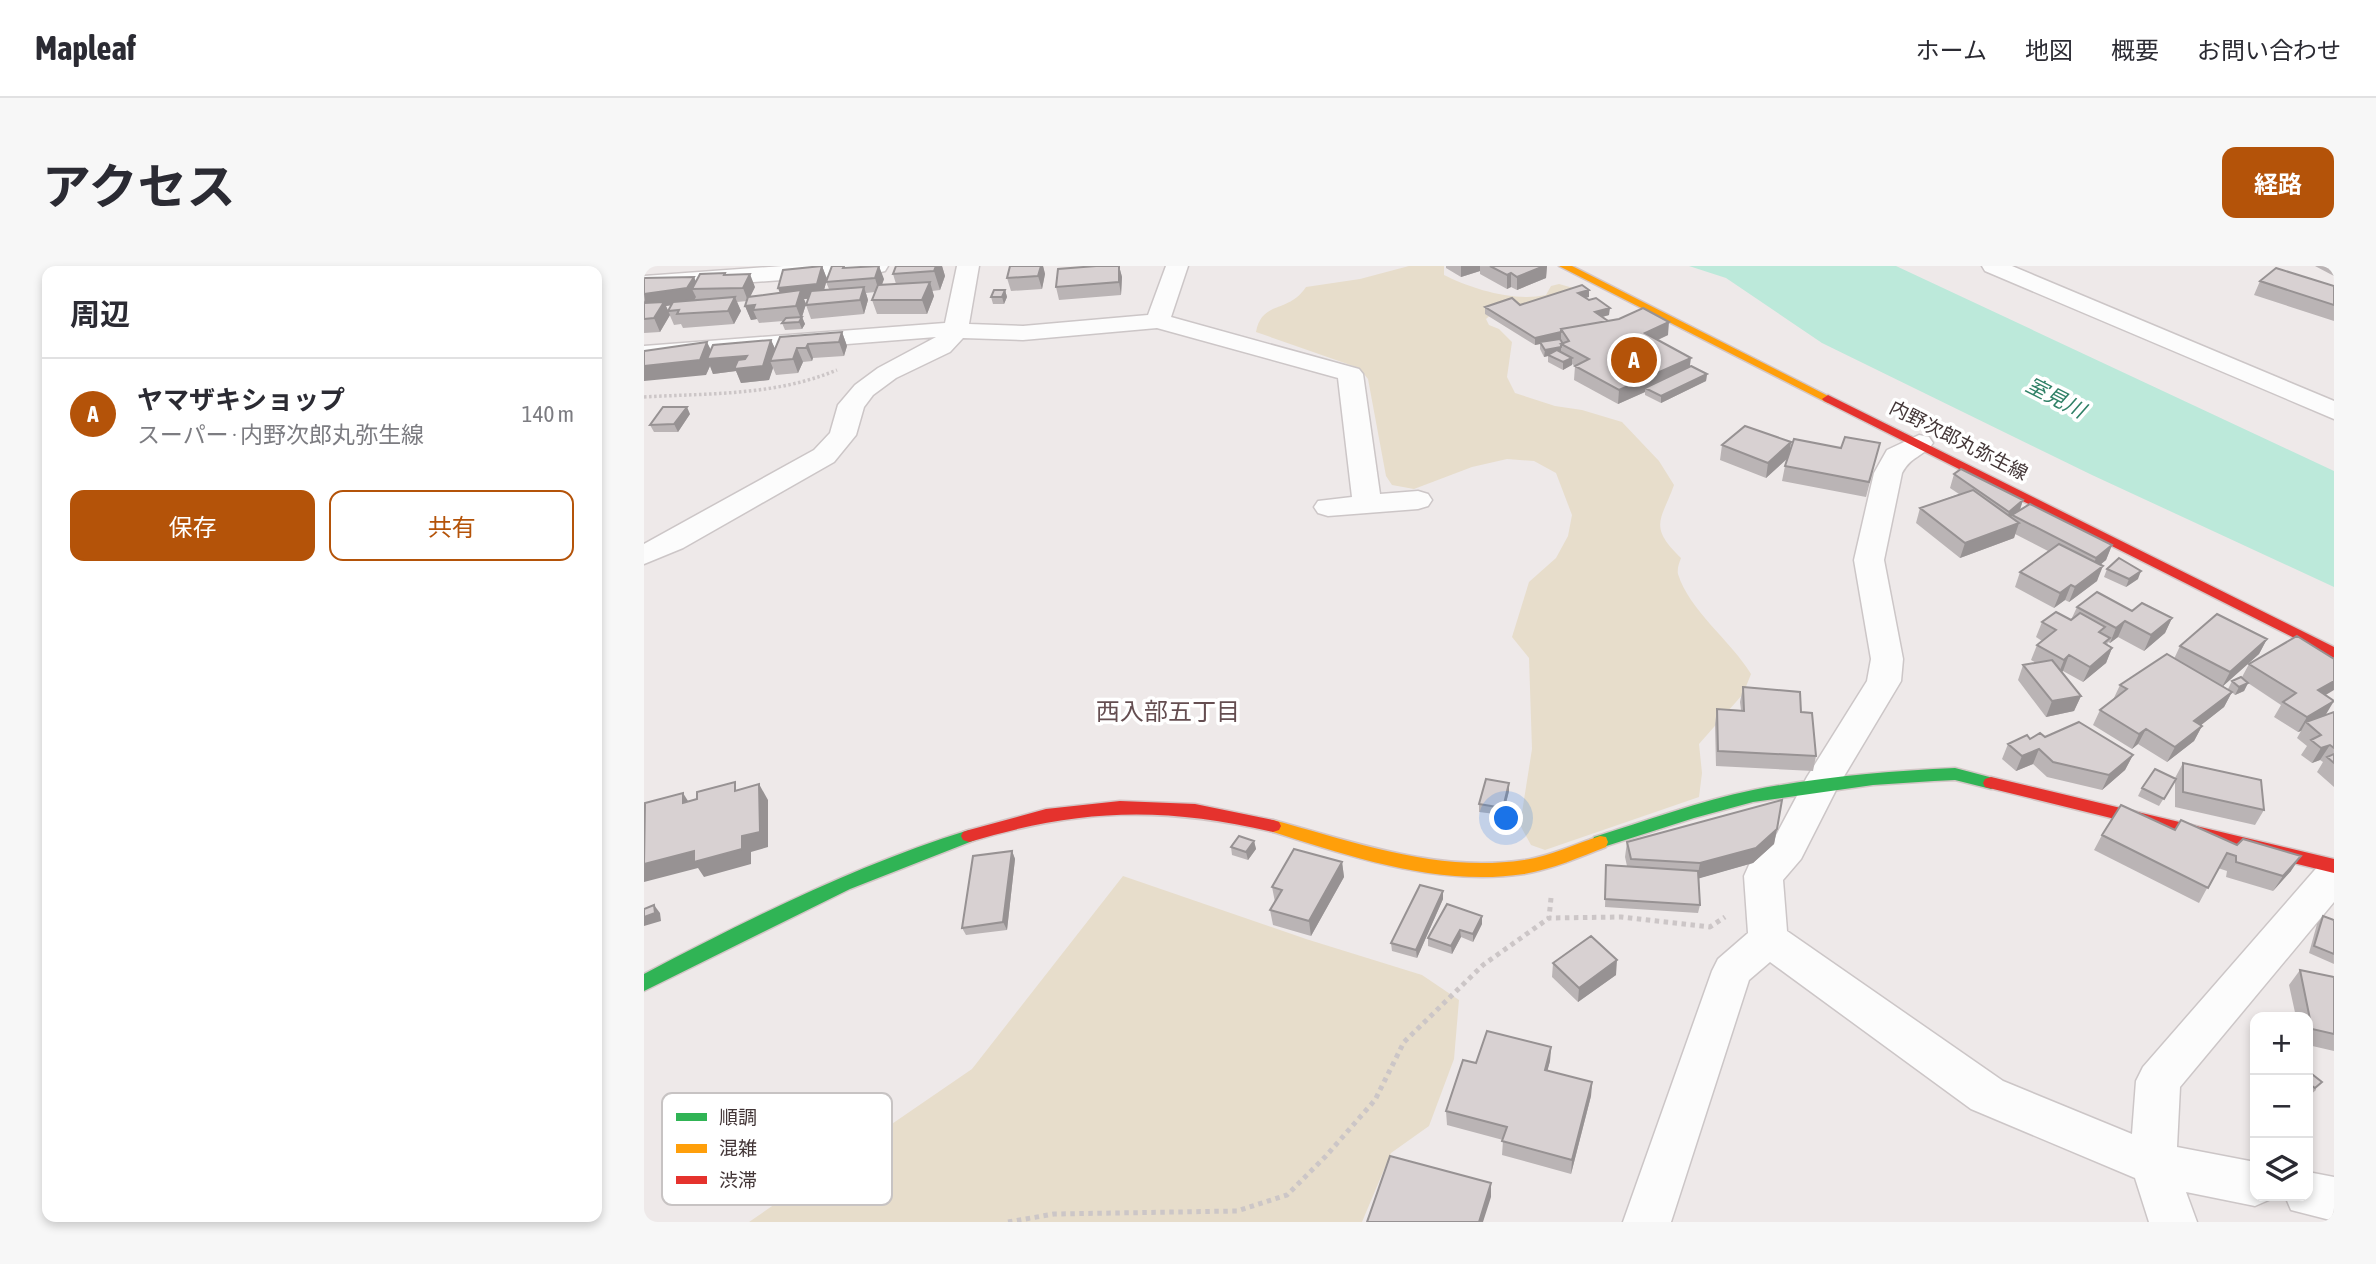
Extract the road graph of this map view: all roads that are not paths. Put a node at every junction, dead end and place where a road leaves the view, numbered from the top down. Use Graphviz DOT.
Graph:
graph roads {
  1 [pos="877,266"];
  2 [pos="968,266"];
  3 [pos="1177,266"];
  4 [pos="1564,266"];
  5 [pos="1993,266"];
  6 [pos="644,283"];
  7 [pos="1158,321"];
  8 [pos="956,331"];
  9 [pos="644,353"];
  10 [pos="2334,411"];
  11 [pos="1919,443"];
  12 [pos="1418,500"];
  13 [pos="1367,504"];
  14 [pos="1328,507"];
  15 [pos="644,555"];
  16 [pos="2334,653"];
  17 [pos="1819,786"];
  18 [pos="2334,866"];
  19 [pos="2334,875"];
  20 [pos="1768,939"];
  21 [pos="644,983"];
  22 [pos="2153,1164"];
  23 [pos="2250,1183"];
  24 [pos="2313,1195"];
  25 [pos="2334,1199"];
  26 [pos="1647,1222"];
  27 [pos="2173,1222"];
  1 -- 6 [label="street"];
  2 -- 8 [label="street"];
  3 -- 7 [label="street"];
  4 -- 11 [label="street, 内野次郎丸弥生線"];
  5 -- 10 [label="street"];
  7 -- 8 [label="street"];
  7 -- 13 [label="street"];
  8 -- 9 [label="street"];
  8 -- 15 [label="street"];
  11 -- 16 [label="street, 内野次郎丸弥生線"];
  11 -- 17 [label="street"];
  12 -- 13 [label="street"];
  13 -- 14 [label="street"];
  17 -- 18 [label="street"];
  17 -- 20 [label="street"];
  17 -- 21 [label="street"];
  19 -- 22 [label="street"];
  20 -- 22 [label="street"];
  20 -- 26 [label="street"];
  22 -- 23 [label="street"];
  22 -- 27 [label="street"];
  24 -- 25 [label="street"];
}
